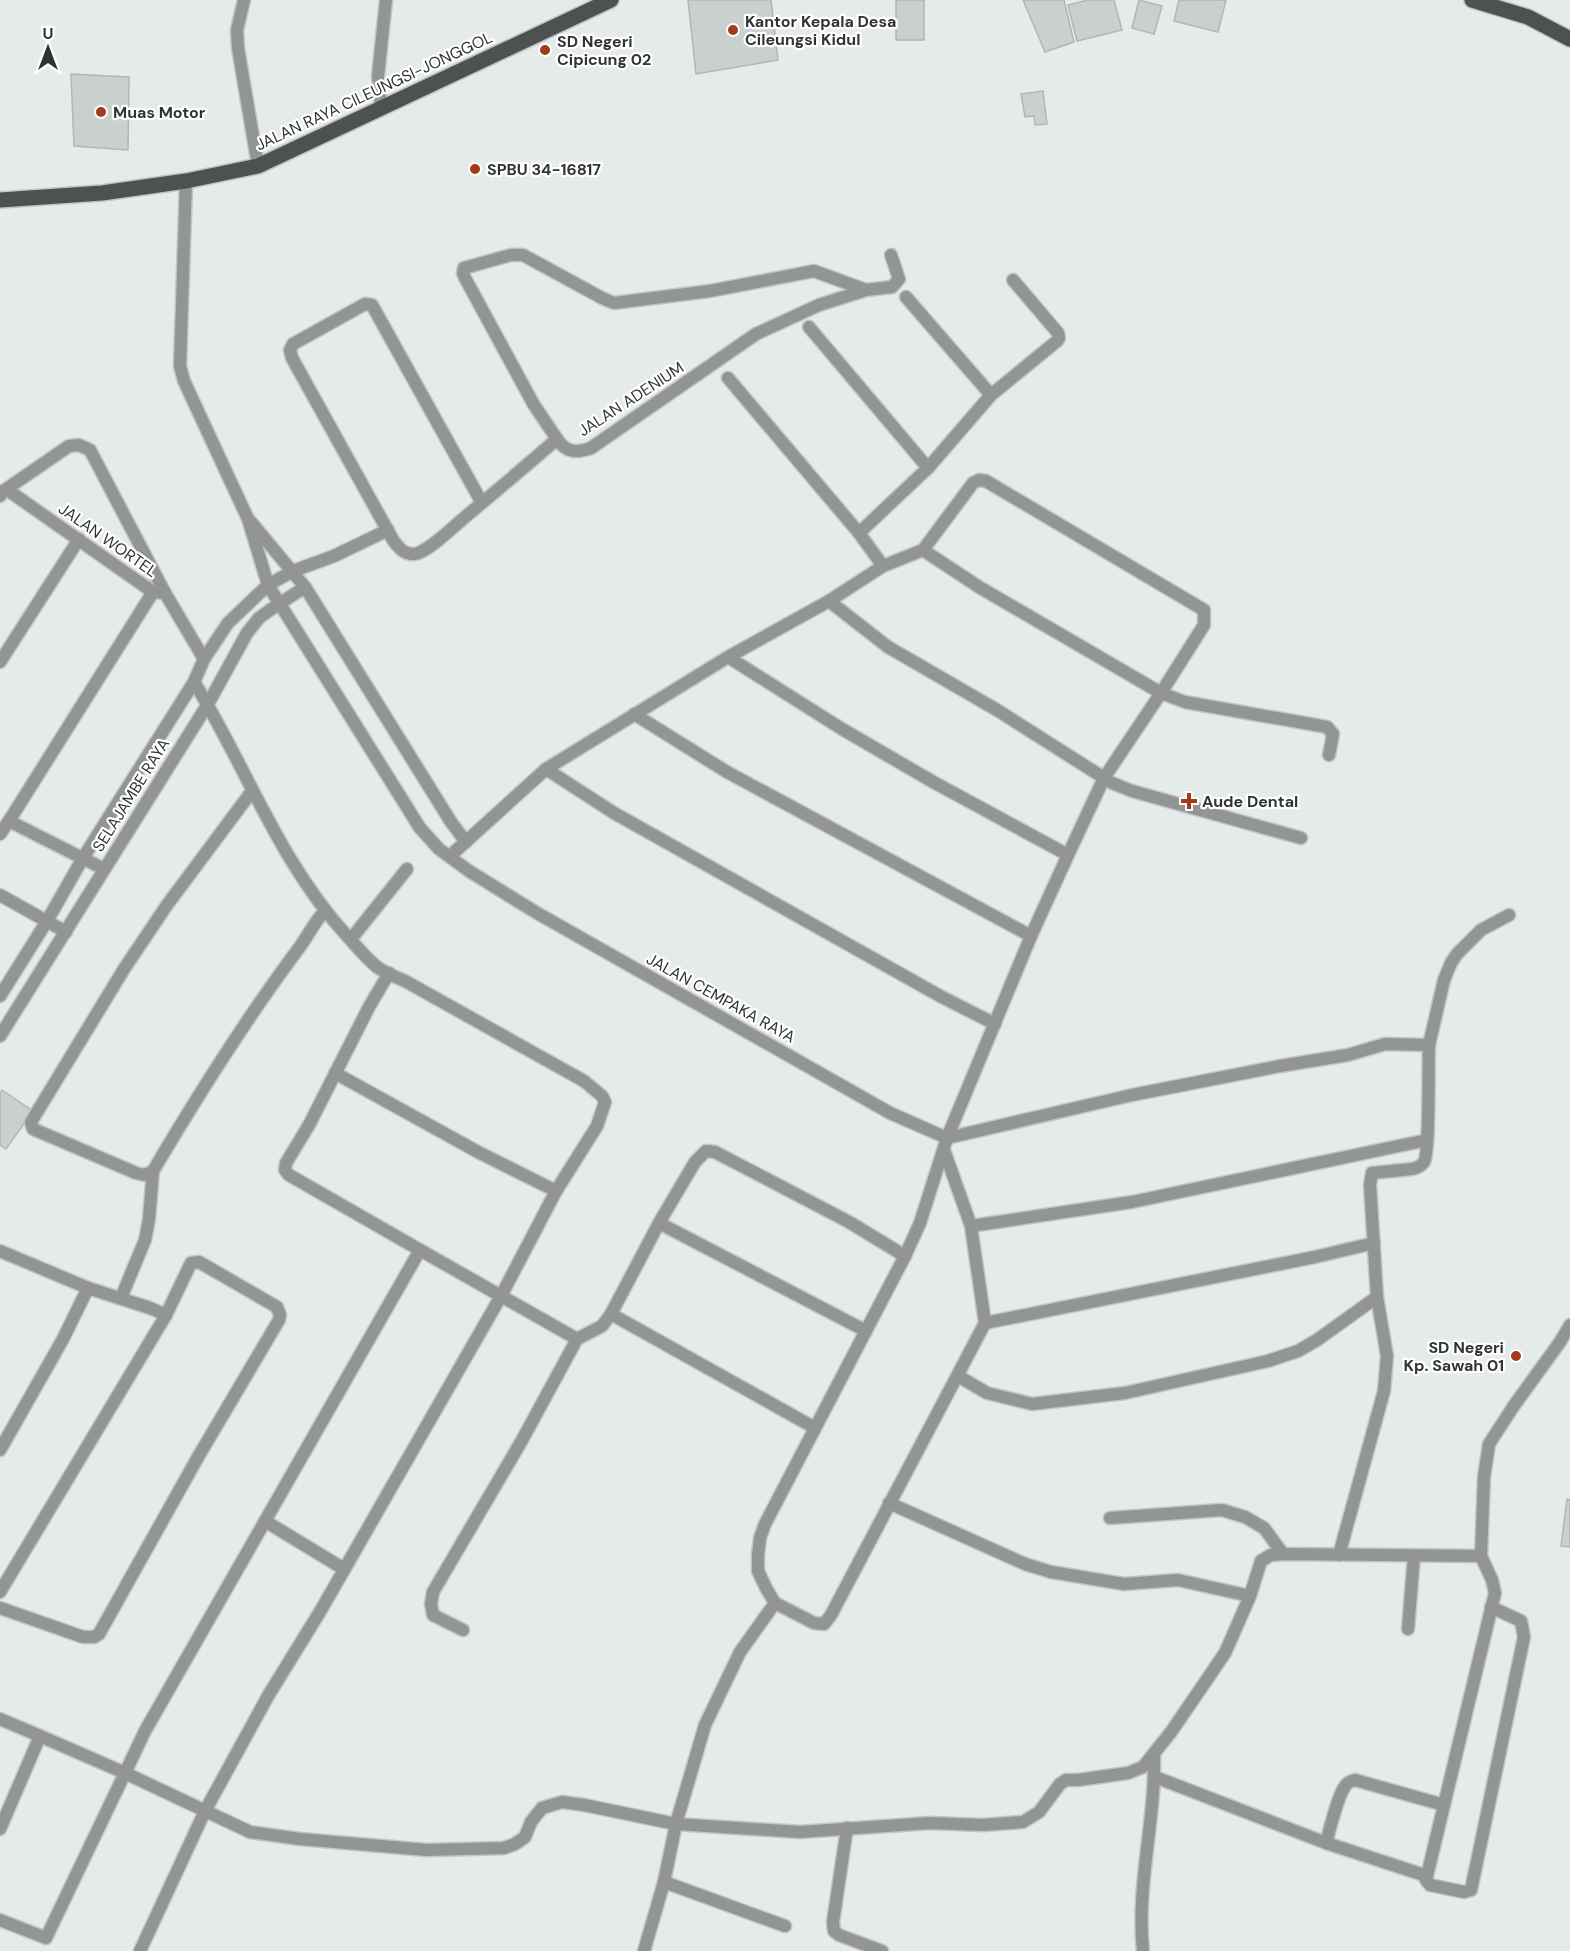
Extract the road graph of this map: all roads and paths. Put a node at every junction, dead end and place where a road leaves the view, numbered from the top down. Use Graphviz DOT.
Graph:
graph roads {
  1 [pos="244,0"];
  2 [pos="386,0"];
  3 [pos="611,0"];
  4 [pos="1472,0"];
  5 [pos="1570,39"];
  6 [pos="381,108"];
  7 [pos="258,166"];
  8 [pos="186,181"];
  9 [pos="0,200"];
  10 [pos="891,255"];
  11 [pos="1013,280"];
  12 [pos="866,290"];
  13 [pos="906,297"];
  14 [pos="809,327"];
  15 [pos="728,378"];
  16 [pos="991,395"];
  17 [pos="557,439"];
  18 [pos="928,468"];
  19 [pos="3,493"];
  20 [pos="482,503"];
  21 [pos="248,519"];
  22 [pos="388,530"];
  23 [pos="862,537"];
  24 [pos="79,539"];
  25 [pos="923,550"];
  26 [pos="883,566"];
  27 [pos="293,572"];
  28 [pos="268,585"];
  29 [pos="305,586"];
  30 [pos="159,592"];
  31 [pos="829,601"];
  32 [pos="279,603"];
  33 [pos="728,657"];
  34 [pos="204,660"];
  35 [pos="0,662"];
  36 [pos="194,682"];
  37 [pos="1164,694"];
  38 [pos="208,704"];
  39 [pos="634,714"];
  40 [pos="1329,755"];
  41 [pos="546,769"];
  42 [pos="1108,780"];
  43 [pos="252,791"];
  44 [pos="9,821"];
  45 [pos="0,834"];
  46 [pos="463,838"];
  47 [pos="1301,838"];
  48 [pos="1068,855"];
  49 [pos="450,856"];
  50 [pos="83,858"];
  51 [pos="104,869"];
  52 [pos="407,869"];
  53 [pos="0,895"];
  54 [pos="325,911"];
  55 [pos="1509,915"];
  56 [pos="47,921"];
  57 [pos="66,932"];
  58 [pos="1032,936"];
  59 [pos="351,939"];
  60 [pos="384,970"];
  61 [pos="0,996"];
  62 [pos="995,1024"];
  63 [pos="0,1036"];
  64 [pos="1428,1045"];
  65 [pos="335,1073"];
  66 [pos="1427,1140"];
  67 [pos="946,1144"];
  68 [pos="153,1172"];
  69 [pos="556,1191"];
  70 [pos="659,1223"];
  71 [pos="971,1226"];
  72 [pos="1374,1244"];
  73 [pos="420,1250"];
  74 [pos="0,1252"];
  75 [pos="905,1257"];
  76 [pos="88,1288"];
  77 [pos="501,1296"];
  78 [pos="1377,1297"];
  79 [pos="121,1298"];
  80 [pos="611,1314"];
  81 [pos="166,1315"];
  82 [pos="985,1323"];
  83 [pos="1570,1325"];
  84 [pos="866,1331"];
  85 [pos="577,1339"];
  86 [pos="958,1376"];
  87 [pos="815,1428"];
  88 [pos="0,1450"];
  89 [pos="889,1503"];
  90 [pos="1110,1518"];
  91 [pos="265,1521"];
  92 [pos="1282,1554"];
  93 [pos="1339,1555"];
  94 [pos="1414,1556"];
  95 [pos="1481,1556"];
  96 [pos="344,1569"];
  97 [pos="0,1592"];
  98 [pos="1250,1596"];
  99 [pos="775,1603"];
  100 [pos="1491,1607"];
  101 [pos="0,1608"];
  102 [pos="1408,1629"];
  103 [pos="463,1630"];
  104 [pos="0,1719"];
  105 [pos="40,1736"];
  106 [pos="1154,1754"];
  107 [pos="125,1773"];
  108 [pos="1155,1777"];
  109 [pos="1444,1805"];
  110 [pos="205,1811"];
  111 [pos="676,1824"];
  112 [pos="847,1828"];
  113 [pos="0,1829"];
  114 [pos="1326,1843"];
  115 [pos="1427,1876"];
  116 [pos="664,1882"];
  117 [pos="0,1920"];
  118 [pos="785,1926"];
  119 [pos="46,1938"];
  120 [pos="40,1951"];
  121 [pos="140,1951"];
  122 [pos="644,1951"];
  123 [pos="882,1951"];
  124 [pos="1143,1951"];
  1 -- 7 [label="street"];
  2 -- 6 [label="street"];
  3 -- 6 [label="main road, JALAN RAYA CILEUNGSI-JONGGOL"];
  4 -- 5 [label="main road"];
  6 -- 7 [label="main road, JALAN RAYA CILEUNGSI-JONGGOL"];
  7 -- 8 [label="main road, JALAN RAYA CILEUNGSI-JONGGOL"];
  8 -- 9 [label="main road, JALAN RAYA CILEUNGSI-JONGGOL"];
  8 -- 21 [label="street"];
  10 -- 12 [label="street, JALAN ADENIUM"];
  11 -- 16 [label="street"];
  12 -- 17 [label="street, JALAN ADENIUM"];
  12 -- 17 [label="street"];
  13 -- 16 [label="street"];
  14 -- 18 [label="street"];
  15 -- 23 [label="street"];
  16 -- 18 [label="street"];
  17 -- 20 [label="street, JALAN ADENIUM"];
  18 -- 23 [label="street"];
  19 -- 24 [label="street, JALAN WORTEL"];
  19 -- 30 [label="street"];
  20 -- 22 [label="street, JALAN ADENIUM"];
  20 -- 22 [label="street"];
  21 -- 27 [label="street"];
  21 -- 28 [label="street, JALAN CEMPAKA RAYA"];
  22 -- 27 [label="street"];
  23 -- 26 [label="street"];
  24 -- 30 [label="street, JALAN WORTEL"];
  24 -- 35 [label="street"];
  25 -- 26 [label="street"];
  25 -- 37 [label="street"];
  25 -- 37 [label="street"];
  26 -- 31 [label="street"];
  27 -- 28 [label="street"];
  27 -- 29 [label="street"];
  28 -- 32 [label="street, JALAN CEMPAKA RAYA"];
  28 -- 34 [label="street"];
  29 -- 32 [label="street, SELAJAMBE RAYA"];
  29 -- 46 [label="street"];
  30 -- 34 [label="street, JALAN WORTEL"];
  30 -- 44 [label="street"];
  31 -- 33 [label="street"];
  31 -- 42 [label="street"];
  32 -- 38 [label="street, SELAJAMBE RAYA"];
  32 -- 49 [label="street, JALAN CEMPAKA RAYA"];
  33 -- 39 [label="street"];
  33 -- 48 [label="street"];
  34 -- 36 [label="street"];
  36 -- 38 [label="street"];
  36 -- 50 [label="street"];
  37 -- 40 [label="street"];
  37 -- 42 [label="street"];
  38 -- 43 [label="street"];
  38 -- 51 [label="street, SELAJAMBE RAYA"];
  39 -- 41 [label="street"];
  39 -- 58 [label="street"];
  41 -- 46 [label="street"];
  41 -- 62 [label="street"];
  42 -- 47 [label="street"];
  42 -- 48 [label="street"];
  43 -- 54 [label="street"];
  43 -- 68 [label="street"];
  44 -- 45 [label="street"];
  44 -- 50 [label="street"];
  46 -- 49 [label="street"];
  48 -- 58 [label="street"];
  49 -- 67 [label="street, JALAN CEMPAKA RAYA"];
  50 -- 51 [label="street"];
  50 -- 56 [label="street"];
  51 -- 57 [label="street, SELAJAMBE RAYA"];
  52 -- 59 [label="street"];
  53 -- 56 [label="street"];
  54 -- 59 [label="street"];
  54 -- 68 [label="street"];
  55 -- 64 [label="street"];
  56 -- 57 [label="street"];
  56 -- 61 [label="street"];
  57 -- 63 [label="street, SELAJAMBE RAYA"];
  58 -- 62 [label="street"];
  59 -- 60 [label="street"];
  60 -- 65 [label="street"];
  60 -- 69 [label="street"];
  62 -- 67 [label="street"];
  64 -- 66 [label="street"];
  64 -- 67 [label="street"];
  65 -- 69 [label="street"];
  65 -- 73 [label="street"];
  66 -- 71 [label="street"];
  66 -- 72 [label="street"];
  67 -- 71 [label="street"];
  67 -- 75 [label="street"];
  68 -- 79 [label="street"];
  69 -- 77 [label="street"];
  70 -- 75 [label="street"];
  70 -- 80 [label="street"];
  70 -- 84 [label="street"];
  71 -- 82 [label="street"];
  72 -- 78 [label="street"];
  72 -- 82 [label="street"];
  73 -- 77 [label="street"];
  73 -- 91 [label="street"];
  74 -- 76 [label="street"];
  75 -- 84 [label="street"];
  76 -- 79 [label="street"];
  76 -- 88 [label="street"];
  77 -- 85 [label="street"];
  77 -- 96 [label="street"];
  78 -- 86 [label="street"];
  78 -- 93 [label="street"];
  79 -- 81 [label="street"];
  80 -- 85 [label="street"];
  80 -- 87 [label="street"];
  81 -- 97 [label="street"];
  81 -- 101 [label="street"];
  82 -- 86 [label="street"];
  83 -- 95 [label="street"];
  84 -- 87 [label="street"];
  85 -- 103 [label="street"];
  86 -- 89 [label="street"];
  87 -- 99 [label="street"];
  89 -- 98 [label="street"];
  89 -- 99 [label="street"];
  90 -- 92 [label="street"];
  91 -- 96 [label="street"];
  91 -- 107 [label="street"];
  92 -- 93 [label="street"];
  92 -- 98 [label="street"];
  93 -- 94 [label="street"];
  94 -- 95 [label="street"];
  94 -- 102 [label="street"];
  95 -- 100 [label="street"];
  96 -- 110 [label="street"];
  98 -- 106 [label="street"];
  99 -- 111 [label="street"];
  100 -- 109 [label="street"];
  100 -- 115 [label="street"];
  104 -- 105 [label="street"];
  105 -- 107 [label="street"];
  105 -- 113 [label="street"];
  106 -- 108 [label="street"];
  106 -- 112 [label="street"];
  107 -- 110 [label="street"];
  107 -- 119 [label="street"];
  108 -- 114 [label="street"];
  108 -- 124 [label="street"];
  109 -- 114 [label="street"];
  109 -- 115 [label="street"];
  110 -- 111 [label="street"];
  110 -- 121 [label="street"];
  111 -- 112 [label="street"];
  111 -- 116 [label="street"];
  112 -- 123 [label="street"];
  114 -- 115 [label="street"];
  116 -- 118 [label="street"];
  116 -- 122 [label="street"];
  117 -- 119 [label="street"];
  119 -- 120 [label="street"];
}
